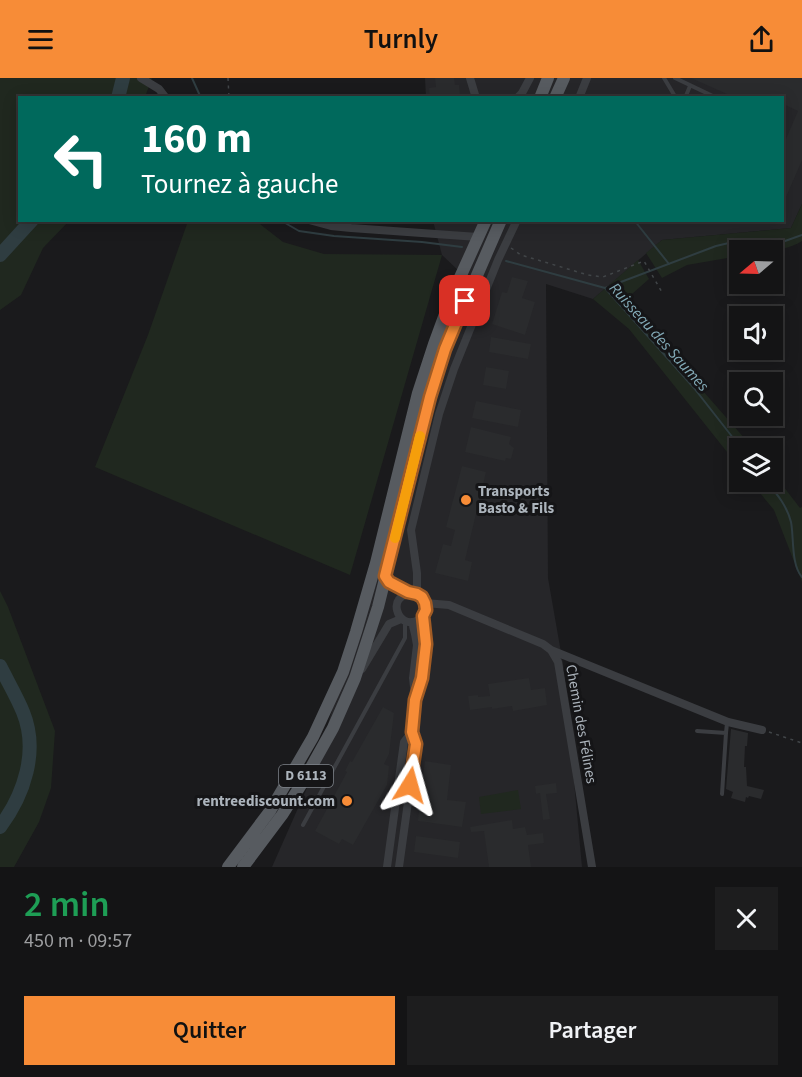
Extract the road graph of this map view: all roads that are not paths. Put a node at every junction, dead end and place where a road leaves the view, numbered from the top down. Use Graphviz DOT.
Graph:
graph roads {
  1 [pos="141,78"];
  2 [pos="470,78"];
  3 [pos="530,78"];
  4 [pos="548,78"];
  5 [pos="564,78"];
  6 [pos="587,78"];
  7 [pos="664,78"];
  8 [pos="675,78"];
  9 [pos="690,86"];
  10 [pos="164,96"];
  11 [pos="475,96"];
  12 [pos="520,96"];
  13 [pos="541,96"];
  14 [pos="556,96"];
  15 [pos="580,96"];
  16 [pos="675,96"];
  17 [pos="686,96"];
  18 [pos="712,96"];
  19 [pos="316,222"];
  20 [pos="485,222"];
  21 [pos="500,222"];
  22 [pos="516,222"];
  23 [pos="478,237"];
  24 [pos="385,576"];
  25 [pos="408,592"];
  26 [pos="417,594"];
  27 [pos="425,603"];
  28 [pos="423,616"];
  29 [pos="406,621"];
  30 [pos="551,650"];
  31 [pos="356,678"];
  32 [pos="415,700"];
  33 [pos="728,722"];
  34 [pos="762,729"];
  35 [pos="697,730"];
  36 [pos="412,732"];
  37 [pos="726,733"];
  38 [pos="722,794"];
  39 [pos="303,825"];
  40 [pos="228,867"];
  41 [pos="243,867"];
  42 [pos="387,867"];
  43 [pos="399,867"];
  44 [pos="592,867"];
  1 -- 10 [label="street"];
  2 -- 11 [label="street"];
  3 -- 12 [label="street"];
  4 -- 13 [label="main road"];
  5 -- 14 [label="main road"];
  6 -- 15 [label="street"];
  7 -- 16 [label="lane"];
  8 -- 9 [label="lane"];
  9 -- 17 [label="lane"];
  9 -- 18 [label="lane"];
  19 -- 23 [label="street"];
  20 -- 23 [label="main road, D 6113"];
  21 -- 24 [label="main road, D 6113"];
  22 -- 26 [label="street"];
  23 -- 40 [label="main road, D 6113"];
  24 -- 25 [label="street"];
  24 -- 31 [label="main road, D 6113"];
  25 -- 26 [label="street"];
  25 -- 29 [label="street"];
  26 -- 27 [label="street"];
  27 -- 28 [label="street"];
  27 -- 30 [label="street, Chemin des Félines"];
  28 -- 29 [label="street"];
  28 -- 32 [label="street"];
  29 -- 31 [label="street"];
  29 -- 32 [label="street"];
  29 -- 39 [label="lane"];
  30 -- 33 [label="street"];
  30 -- 44 [label="street, Chemin des Félines"];
  31 -- 41 [label="main road, D 6113"];
  32 -- 36 [label="street"];
  33 -- 34 [label="street"];
  33 -- 37 [label="lane"];
  35 -- 37 [label="lane"];
  36 -- 42 [label="street"];
  36 -- 43 [label="street"];
  37 -- 38 [label="lane"];
}
